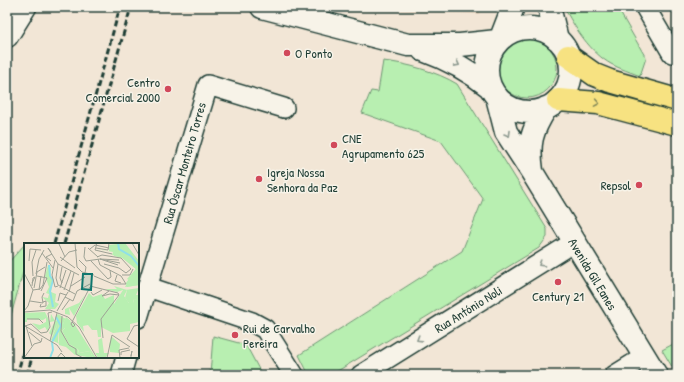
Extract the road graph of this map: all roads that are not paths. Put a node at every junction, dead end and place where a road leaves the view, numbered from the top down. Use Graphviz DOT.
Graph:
graph roads {
  1 [pos="25,7"];
  2 [pos="262,7"];
  3 [pos="513,7"];
  4 [pos="549,7"];
  5 [pos="645,7"];
  6 [pos="7,36"];
  7 [pos="499,40"];
  8 [pos="408,44"];
  9 [pos="562,47"];
  10 [pos="672,52"];
  11 [pos="493,92"];
  12 [pos="677,100"];
  13 [pos="552,104"];
  14 [pos="284,108"];
  15 [pos="677,124"];
  16 [pos="532,172"];
  17 [pos="574,242"];
  18 [pos="148,287"];
  19 [pos="139,315"];
  20 [pos="126,358"];
  21 [pos="650,366"];
  22 [pos="120,375"];
  23 [pos="294,375"];
  24 [pos="361,375"];
  25 [pos="615,375"];
  1 -- 6 [label="street"];
  2 -- 8 [label="street"];
  3 -- 7 [label="street"];
  4 -- 9 [label="street"];
  5 -- 10 [label="street"];
  7 -- 8 [label="street"];
  7 -- 9 [label="street"];
  7 -- 11 [label="street"];
  8 -- 11 [label="street, one-way"];
  9 -- 12 [label="highway"];
  9 -- 13 [label="street"];
  11 -- 13 [label="street"];
  11 -- 16 [label="street, Avenida Gil Eanes, one-way"];
  13 -- 15 [label="highway, one-way"];
  13 -- 16 [label="street"];
  14 -- 18 [label="street, Rua Óscar Monteiro Torres"];
  16 -- 17 [label="street, Avenida Gil Eanes"];
  17 -- 21 [label="street, Avenida Gil Eanes"];
  17 -- 24 [label="street, Rua António Noli, one-way"];
  18 -- 19 [label="street, Rua Óscar Monteiro Torres"];
  18 -- 23 [label="street"];
  20 -- 22 [label="street"];
  21 -- 25 [label="street"];
}
